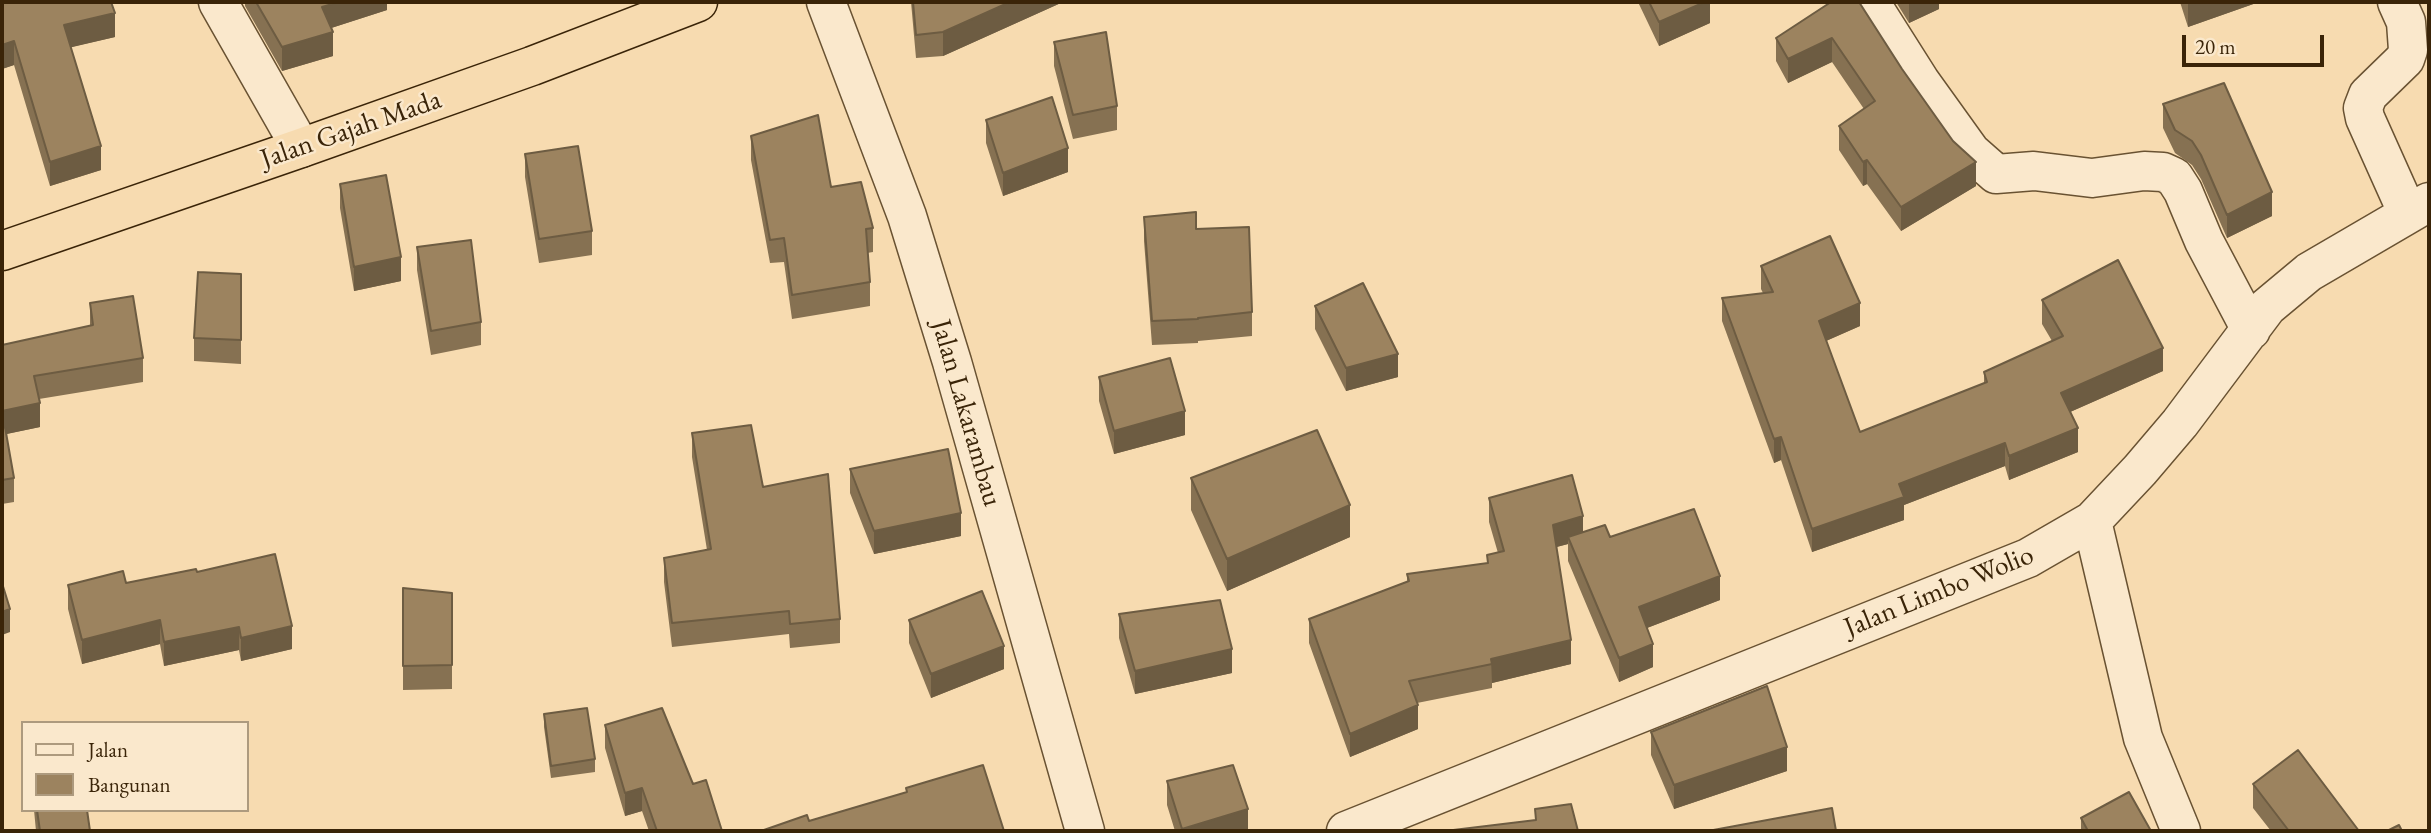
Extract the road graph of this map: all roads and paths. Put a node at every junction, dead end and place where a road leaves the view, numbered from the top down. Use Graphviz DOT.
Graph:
graph roads {
  1 [pos="218,2"];
  2 [pos="698,2"];
  3 [pos="826,2"];
  4 [pos="1870,2"];
  5 [pos="2397,2"];
  6 [pos="301,148"];
  7 [pos="2419,208"];
  8 [pos="2,251"];
  9 [pos="2251,330"];
  10 [pos="2092,522"];
  11 [pos="1085,831"];
  12 [pos="1346,831"];
  13 [pos="2181,831"];
  1 -- 6 [label="street"];
  2 -- 6 [label="highway, Jalan Gajah Mada"];
  3 -- 11 [label="street, Jalan Lakarambau"];
  4 -- 9 [label="street"];
  5 -- 7 [label="street"];
  6 -- 8 [label="highway, Jalan Gajah Mada"];
  7 -- 9 [label="street, Jalan Limbo Wolio"];
  9 -- 10 [label="street, Jalan Limbo Wolio"];
  10 -- 12 [label="street, Jalan Limbo Wolio"];
  10 -- 13 [label="street"];
}
